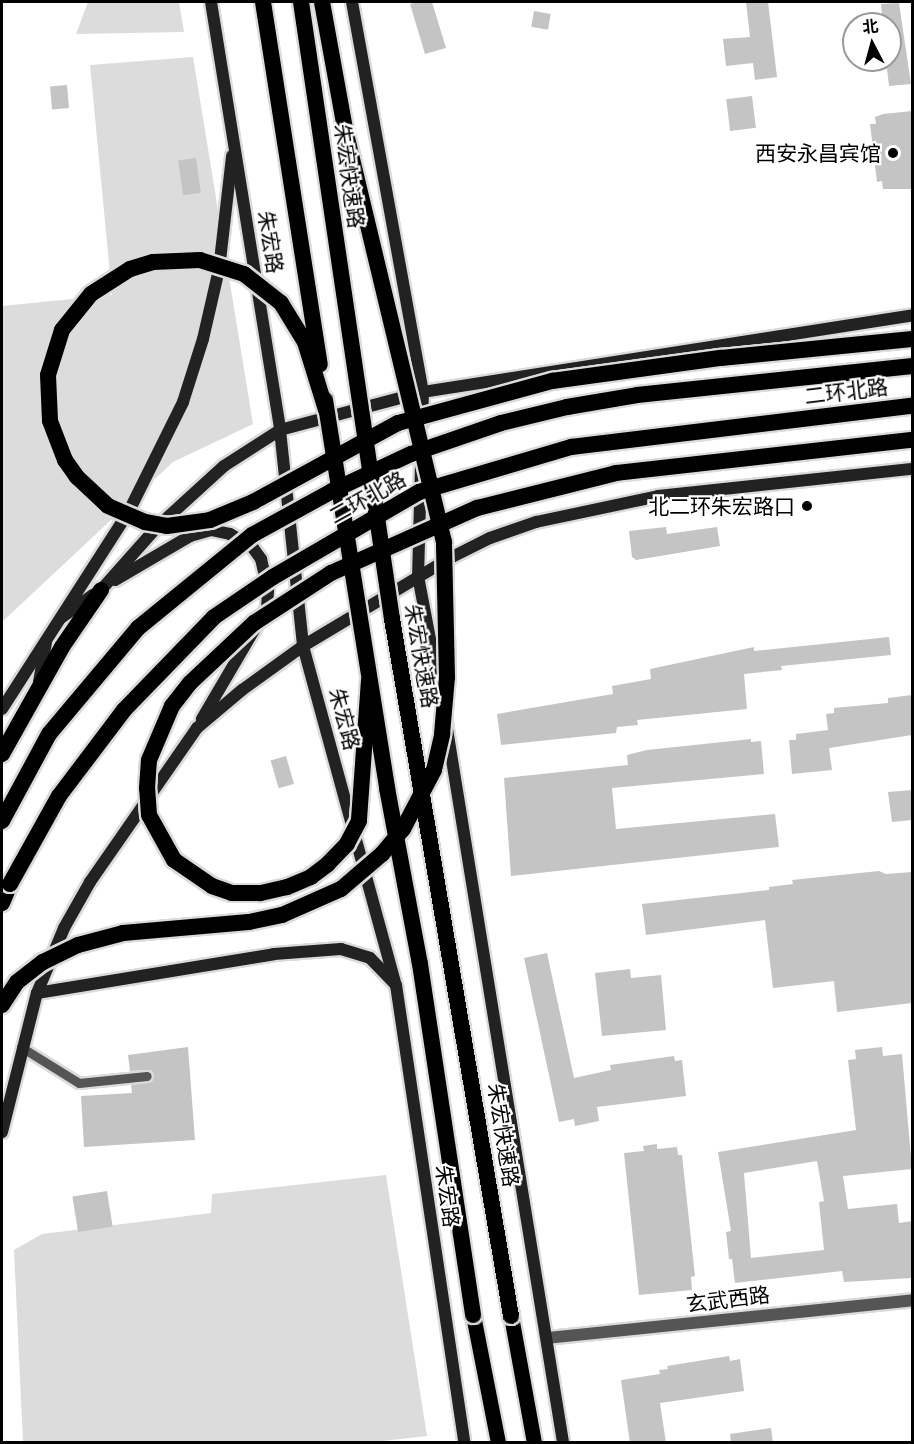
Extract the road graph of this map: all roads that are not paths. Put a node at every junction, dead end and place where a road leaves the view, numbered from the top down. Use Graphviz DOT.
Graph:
graph roads {
  1 [pos="212,2"];
  2 [pos="263,2"];
  3 [pos="301,2"];
  4 [pos="322,2"];
  5 [pos="352,2"];
  6 [pos="233,137"];
  7 [pos="912,315"];
  8 [pos="912,339"];
  9 [pos="912,366"];
  10 [pos="423,392"];
  11 [pos="912,406"];
  12 [pos="326,410"];
  13 [pos="280,430"];
  14 [pos="912,440"];
  15 [pos="912,469"];
  16 [pos="418,576"];
  17 [pos="101,590"];
  18 [pos="56,622"];
  19 [pos="48,636"];
  20 [pos="303,646"];
  21 [pos="369,680"];
  22 [pos="38,691"];
  23 [pos="2,709"];
  24 [pos="197,728"];
  25 [pos="2,754"];
  26 [pos="2,821"];
  27 [pos="2,903"];
  28 [pos="396,985"];
  29 [pos="37,993"];
  30 [pos="2,1005"];
  31 [pos="21,1047"];
  32 [pos="147,1076"];
  33 [pos="2,1132"];
  34 [pos="912,1300"];
  35 [pos="473,1315"];
  36 [pos="511,1316"];
  37 [pos="547,1338"];
  38 [pos="464,1443"];
  39 [pos="498,1443"];
  40 [pos="534,1443"];
  41 [pos="563,1443"];
  1 -- 6 [label="main road, 朱宏路"];
  2 -- 12 [label="highway, bridge"];
  3 -- 36 [label="highway, 朱宏快速路, bridge"];
  4 -- 30 [label="highway, bridge"];
  5 -- 10 [label="main road"];
  6 -- 13 [label="main road, 朱宏路"];
  6 -- 18 [label="main road"];
  7 -- 10 [label="main road"];
  8 -- 12 [label="highway, bridge"];
  9 -- 26 [label="highway, 二环北路, bridge"];
  10 -- 13 [label="main road"];
  10 -- 16 [label="main road"];
  11 -- 27 [label="highway, 二环北路, bridge"];
  12 -- 21 [label="highway, bridge"];
  13 -- 17 [label="main road"];
  13 -- 20 [label="main road, 朱宏路"];
  14 -- 21 [label="highway, bridge"];
  15 -- 16 [label="main road"];
  16 -- 20 [label="main road"];
  16 -- 37 [label="main road"];
  17 -- 18 [label="main road"];
  17 -- 22 [label="highway"];
  17 -- 24 [label="main road"];
  18 -- 19 [label="main road"];
  19 -- 22 [label="main road"];
  19 -- 23 [label="main road"];
  20 -- 24 [label="main road"];
  20 -- 28 [label="main road, 朱宏路"];
  21 -- 35 [label="highway, bridge"];
  22 -- 25 [label="highway"];
  24 -- 29 [label="main road"];
  28 -- 29 [label="main road"];
  28 -- 38 [label="main road, 朱宏路"];
  29 -- 31 [label="main road"];
  31 -- 32 [label="lane"];
  31 -- 33 [label="main road"];
  34 -- 37 [label="street, 玄武西路"];
  35 -- 39 [label="main road"];
  36 -- 40 [label="main road"];
  37 -- 41 [label="main road"];
}
